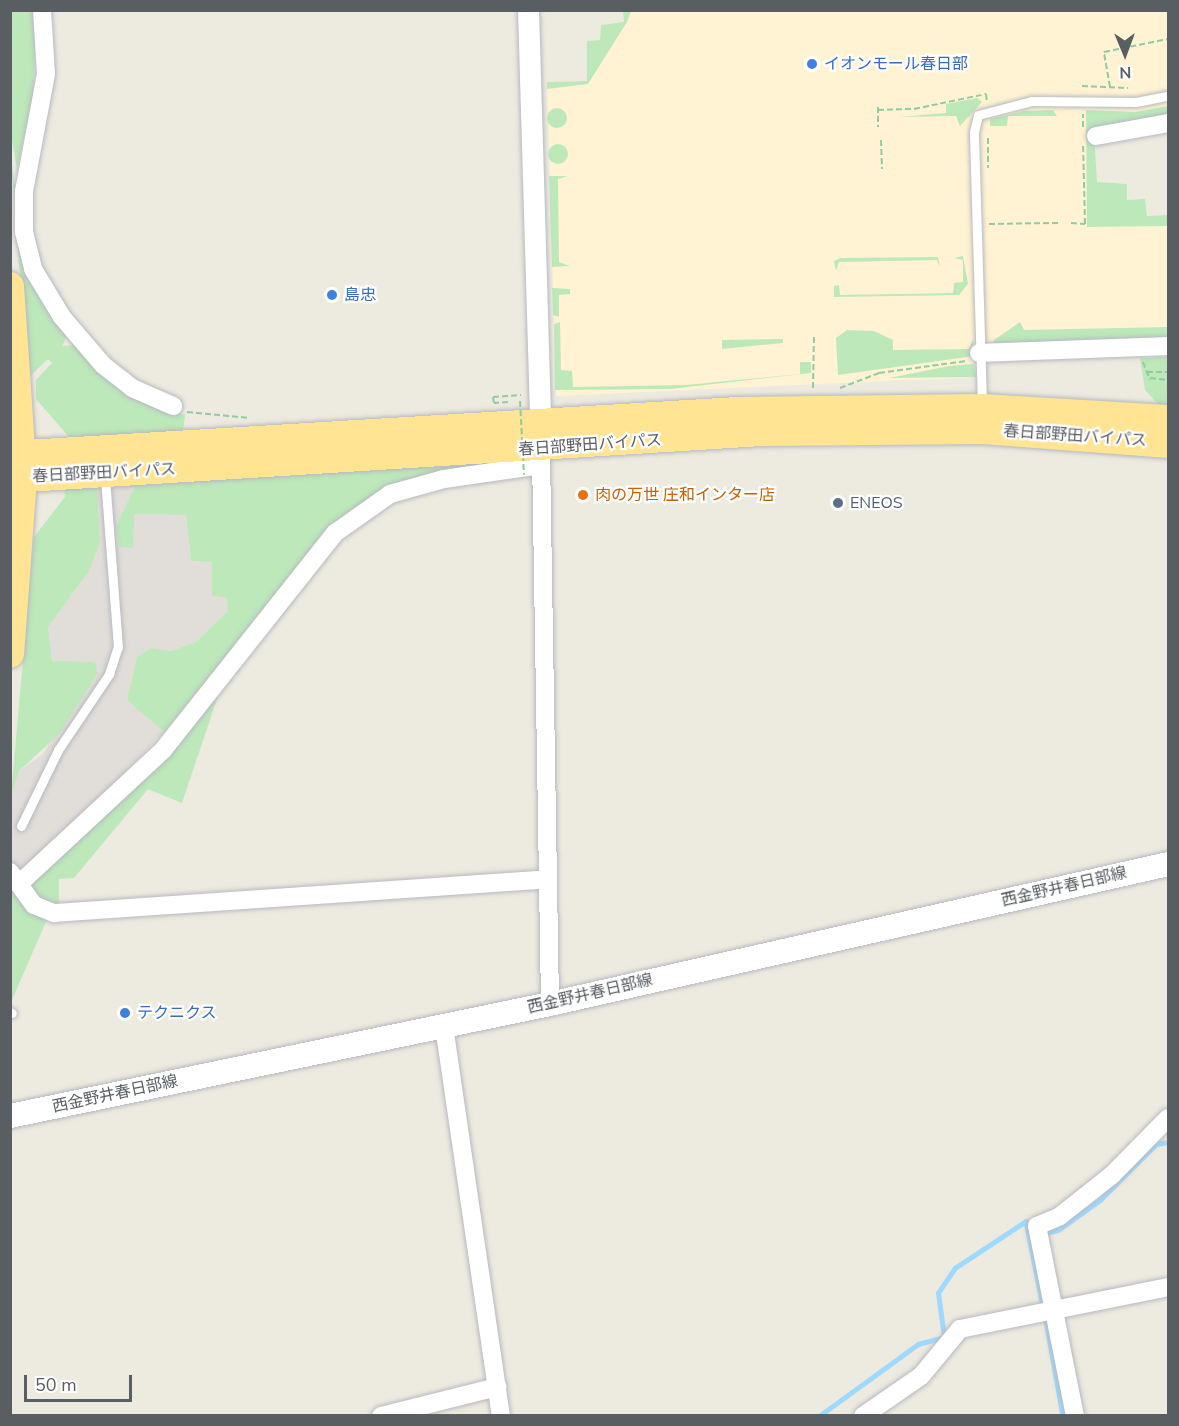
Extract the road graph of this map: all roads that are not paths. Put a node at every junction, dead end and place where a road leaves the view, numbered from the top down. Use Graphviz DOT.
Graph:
graph roads {
  1 [pos="42,10"];
  2 [pos="528,10"];
  3 [pos="1168,96"];
  4 [pos="1168,123"];
  5 [pos="1096,136"];
  6 [pos="10,286"];
  7 [pos="1168,346"];
  8 [pos="979,353"];
  9 [pos="173,406"];
  10 [pos="982,408"];
  11 [pos="1168,419"];
  12 [pos="1168,444"];
  13 [pos="541,446"];
  14 [pos="17,466"];
  15 [pos="105,472"];
  16 [pos="10,654"];
  17 [pos="21,826"];
  18 [pos="1168,864"];
  19 [pos="15,877"];
  20 [pos="547,879"];
  21 [pos="550,1004"];
  22 [pos="444,1026"];
  23 [pos="10,1116"];
  24 [pos="1168,1118"];
  25 [pos="1168,1287"];
  26 [pos="1057,1307"];
  27 [pos="497,1387"];
  28 [pos="381,1416"];
  29 [pos="501,1416"];
  30 [pos="862,1416"];
  31 [pos="1075,1416"];
  1 -- 9 [label="street"];
  2 -- 13 [label="street"];
  3 -- 8 [label="lane"];
  4 -- 5 [label="street"];
  6 -- 14 [label="highway"];
  7 -- 8 [label="street"];
  8 -- 10 [label="lane"];
  10 -- 11 [label="highway, 春日部野田バイパス"];
  10 -- 13 [label="highway, 春日部野田バイパス"];
  12 -- 13 [label="highway, 春日部野田バイパス"];
  13 -- 14 [label="highway, 春日部野田バイパス"];
  13 -- 15 [label="highway, 春日部野田バイパス"];
  13 -- 19 [label="street"];
  13 -- 20 [label="street"];
  14 -- 15 [label="highway, 春日部野田バイパス"];
  14 -- 16 [label="highway"];
  15 -- 17 [label="lane"];
  18 -- 21 [label="main road, 西金野井春日部線"];
  19 -- 20 [label="street"];
  20 -- 21 [label="street"];
  21 -- 22 [label="main road, 西金野井春日部線"];
  22 -- 23 [label="main road, 西金野井春日部線"];
  22 -- 27 [label="street"];
  24 -- 26 [label="street"];
  25 -- 26 [label="street"];
  26 -- 30 [label="street"];
  26 -- 31 [label="street"];
  27 -- 28 [label="street"];
  27 -- 29 [label="street"];
}
